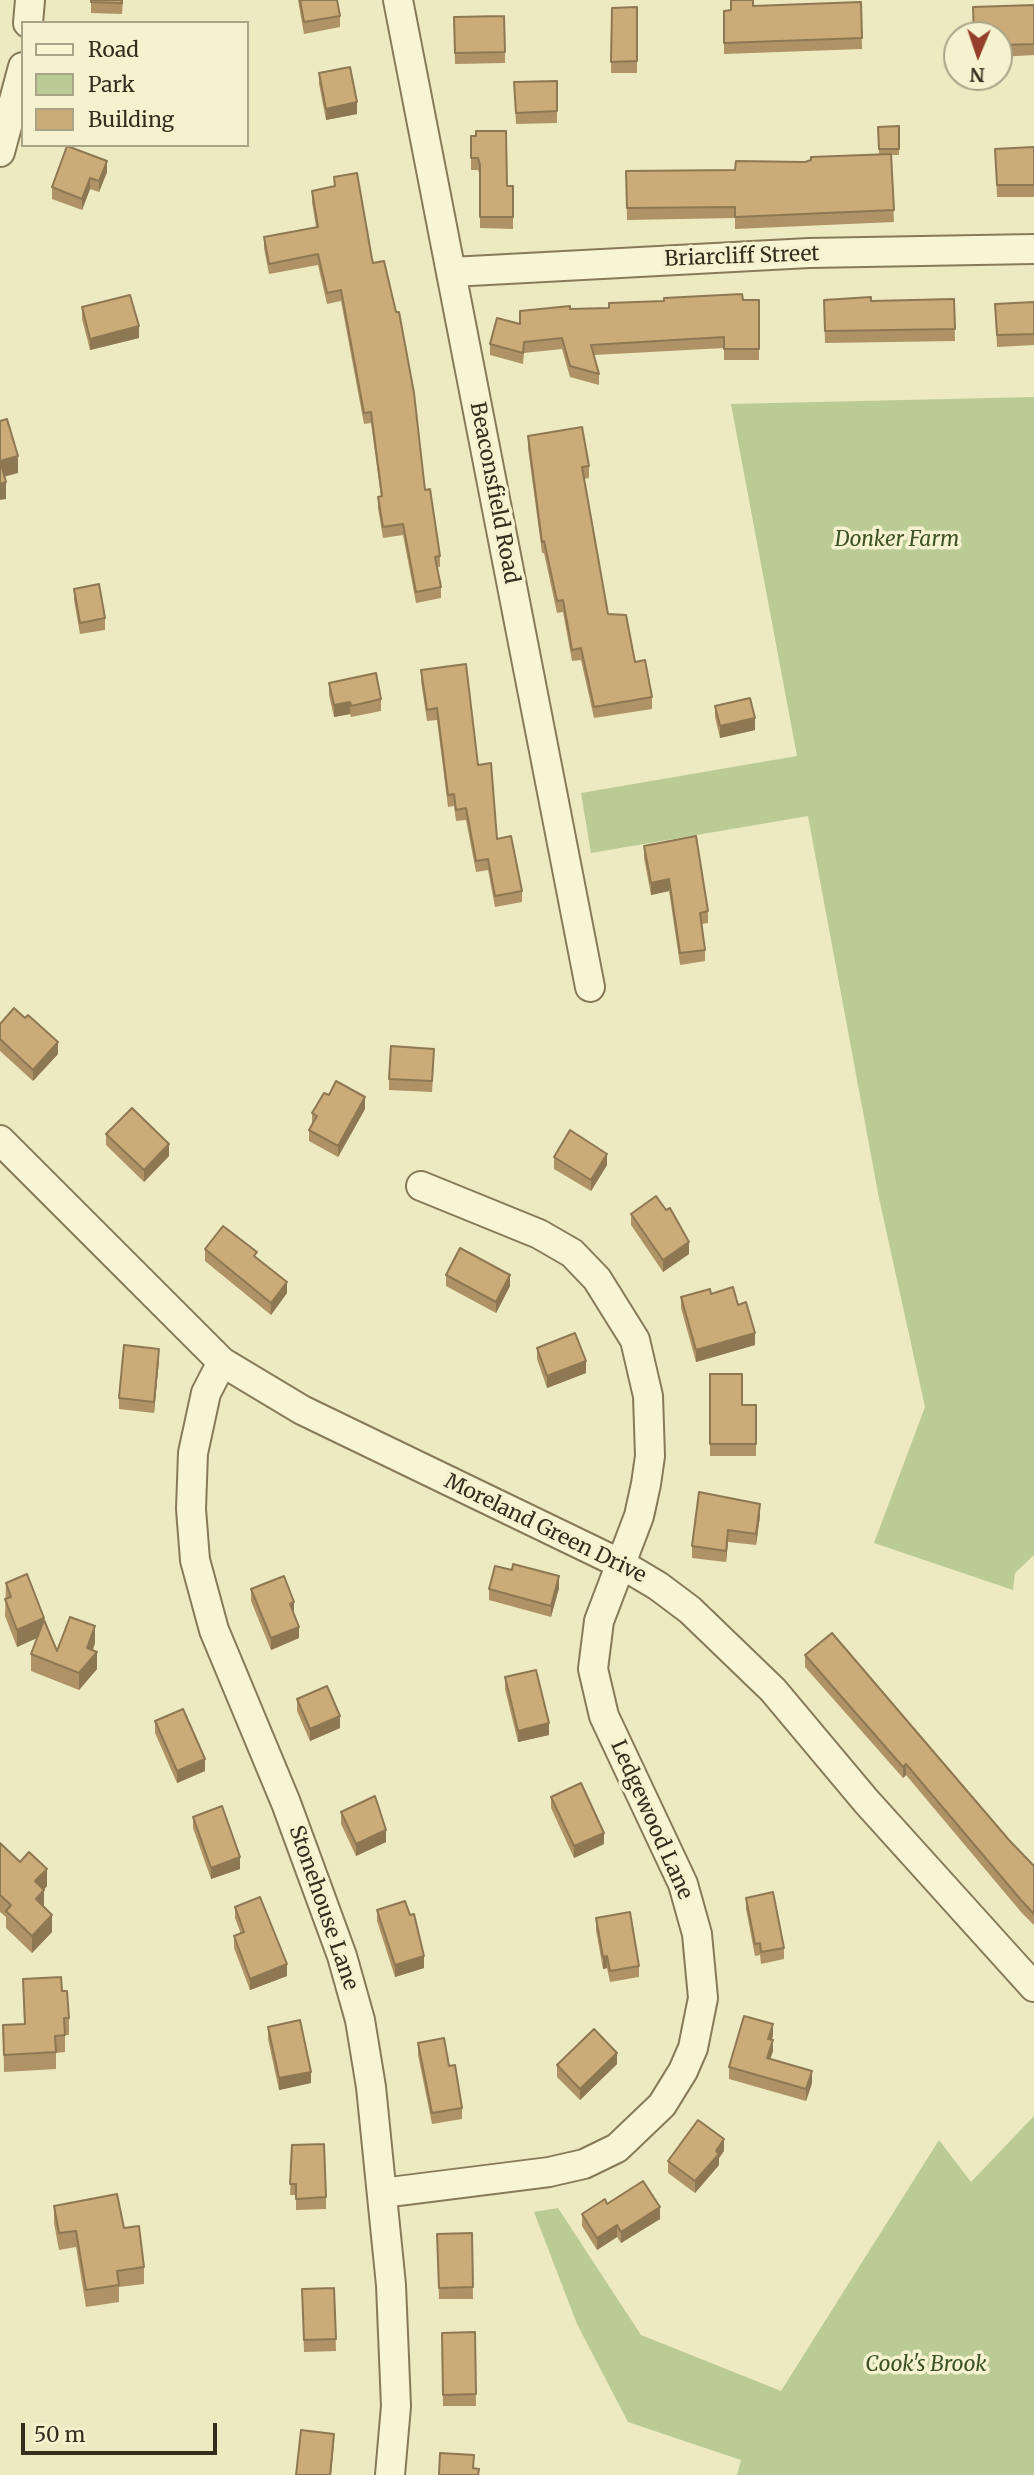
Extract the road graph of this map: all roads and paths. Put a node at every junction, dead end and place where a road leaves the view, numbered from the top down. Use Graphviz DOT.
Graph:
graph roads {
  1 [pos="30,0"];
  2 [pos="398,0"];
  3 [pos="28,21"];
  4 [pos="21,74"];
  5 [pos="0,152"];
  6 [pos="1034,249"];
  7 [pos="451,272"];
  8 [pos="590,987"];
  9 [pos="0,1140"];
  10 [pos="421,1186"];
  11 [pos="222,1362"];
  12 [pos="621,1564"];
  13 [pos="1034,1987"];
  14 [pos="382,2193"];
  15 [pos="390,2475"];
  1 -- 3 [label="street"];
  2 -- 7 [label="street, Beaconsfield Road"];
  4 -- 5 [label="street"];
  6 -- 7 [label="street, Briarcliff Street"];
  7 -- 8 [label="street, Beaconsfield Road"];
  9 -- 11 [label="street, Moreland Green Drive"];
  10 -- 12 [label="street, Ledgewood Lane"];
  11 -- 12 [label="street, Moreland Green Drive"];
  11 -- 14 [label="street, Stonehouse Lane"];
  12 -- 13 [label="street, Moreland Green Drive"];
  12 -- 14 [label="street, Ledgewood Lane"];
  14 -- 15 [label="street, Stonehouse Lane"];
}
